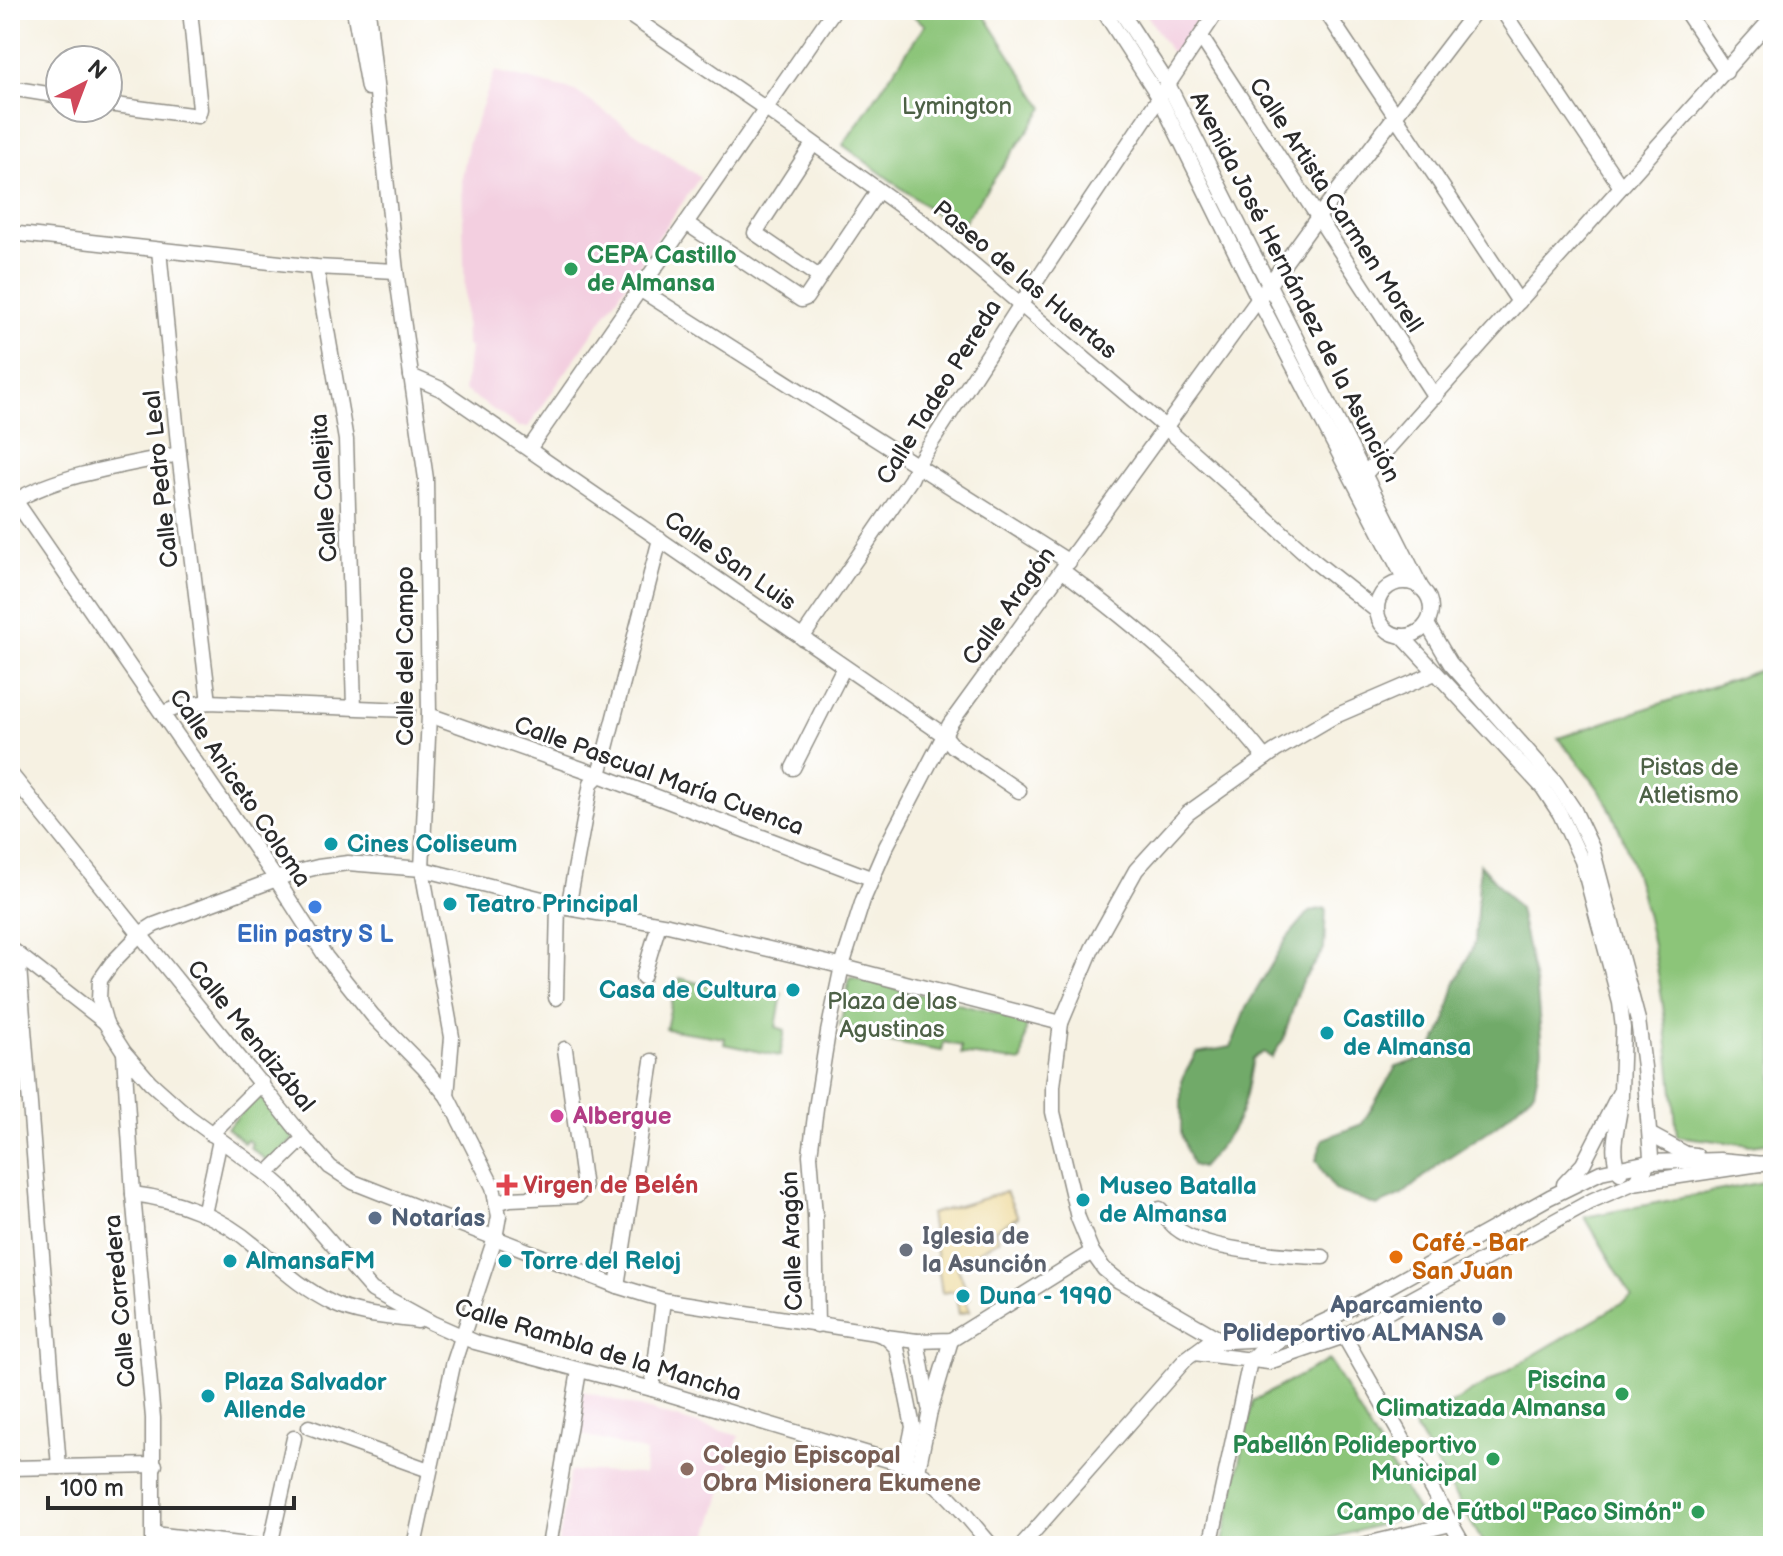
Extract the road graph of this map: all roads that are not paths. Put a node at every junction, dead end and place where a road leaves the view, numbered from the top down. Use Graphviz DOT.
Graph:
graph roads {
  1 [pos="190,10"];
  2 [pos="354,10"];
  3 [pos="368,10"];
  4 [pos="622,10"];
  5 [pos="834,10"];
  6 [pos="1103,10"];
  7 [pos="1120,10"];
  8 [pos="1218,10"];
  9 [pos="1325,10"];
  10 [pos="1476,10"];
  11 [pos="1502,10"];
  12 [pos="1685,10"];
  13 [pos="1773,17"];
  14 [pos="1201,37"];
  15 [pos="1726,72"];
  16 [pos="10,88"];
  17 [pos="1164,91"];
  18 [pos="44,93"];
  19 [pos="124,107"];
  20 [pos="766,109"];
  21 [pos="1395,114"];
  22 [pos="813,144"];
  23 [pos="1621,187"];
  24 [pos="878,191"];
  25 [pos="390,215"];
  26 [pos="1318,217"];
  27 [pos="686,223"];
  28 [pos="10,233"];
  29 [pos="766,242"];
  30 [pos="159,250"];
  31 [pos="316,267"];
  32 [pos="751,267"];
  33 [pos="396,271"];
  34 [pos="819,277"];
  35 [pos="1267,285"];
  36 [pos="641,290"];
  37 [pos="1258,298"];
  38 [pos="1519,302"];
  39 [pos="1021,304"];
  40 [pos="411,376"];
  41 [pos="1435,397"];
  42 [pos="1166,428"];
  43 [pos="529,449"];
  44 [pos="179,454"];
  45 [pos="917,465"];
  46 [pos="1365,474"];
  47 [pos="14,506"];
  48 [pos="660,539"];
  49 [pos="1066,566"];
  50 [pos="1406,582"];
  51 [pos="1422,589"];
  52 [pos="1377,611"];
  53 [pos="1427,624"];
  54 [pos="1402,636"];
  55 [pos="802,638"];
  56 [pos="844,667"];
  57 [pos="1435,673"];
  58 [pos="209,702"];
  59 [pos="354,707"];
  60 [pos="408,710"];
  61 [pos="163,713"];
  62 [pos="429,715"];
  63 [pos="944,735"];
  64 [pos="1265,758"];
  65 [pos="793,768"];
  66 [pos="10,773"];
  67 [pos="599,775"];
  68 [pos="1019,791"];
  69 [pos="422,869"];
  70 [pos="276,879"];
  71 [pos="873,879"];
  72 [pos="563,906"];
  73 [pos="659,924"];
  74 [pos="140,934"];
  75 [pos="13,952"];
  76 [pos="844,961"];
  77 [pos="643,977"];
  78 [pos="556,998"];
  79 [pos="1061,1023"];
  80 [pos="106,1024"];
  81 [pos="565,1049"];
  82 [pos="124,1052"];
  83 [pos="652,1061"];
  84 [pos="262,1083"];
  85 [pos="1621,1090"];
  86 [pos="447,1096"];
  87 [pos="1651,1135"];
  88 [pos="216,1137"];
  89 [pos="304,1138"];
  90 [pos="1720,1160"];
  91 [pos="1649,1162"];
  92 [pos="1768,1163"];
  93 [pos="1624,1166"];
  94 [pos="267,1174"];
  95 [pos="1633,1183"];
  96 [pos="133,1194"];
  97 [pos="1550,1197"];
  98 [pos="496,1203"];
  99 [pos="1160,1209"];
  100 [pos="204,1214"];
  101 [pos="495,1238"];
  102 [pos="1092,1252"];
  103 [pos="1323,1257"];
  104 [pos="617,1286"];
  105 [pos="663,1300"];
  106 [pos="1334,1317"];
  107 [pos="432,1323"];
  108 [pos="817,1325"];
  109 [pos="463,1336"];
  110 [pos="886,1337"];
  111 [pos="1342,1337"];
  112 [pos="1288,1338"];
  113 [pos="951,1340"];
  114 [pos="1221,1340"];
  115 [pos="917,1341"];
  116 [pos="1194,1353"];
  117 [pos="1250,1361"];
  118 [pos="579,1371"];
  119 [pos="652,1389"];
  120 [pos="930,1411"];
  121 [pos="309,1427"];
  122 [pos="294,1438"];
  123 [pos="155,1465"];
  124 [pos="59,1467"];
  125 [pos="10,1468"];
  126 [pos="912,1468"];
  127 [pos="429,1470"];
  128 [pos="1451,1524"];
  129 [pos="154,1540"];
  130 [pos="257,1546"];
  131 [pos="270,1546"];
  132 [pos="414,1546"];
  133 [pos="549,1546"];
  134 [pos="992,1546"];
  135 [pos="1021,1546"];
  136 [pos="1210,1546"];
  137 [pos="1358,1546"];
  138 [pos="1464,1546"];
  1 -- 19 [label="street"];
  2 -- 25 [label="street, Calle del Campo"];
  3 -- 25 [label="street, Calle del Campo"];
  4 -- 20 [label="street, Paseo de las Huertas"];
  5 -- 20 [label="street"];
  6 -- 17 [label="street, Avenida José Hernández de la Asunción"];
  7 -- 17 [label="street, Avenida José Hernández de la Asunción"];
  8 -- 14 [label="street, Calle Tadeo Pereda"];
  9 -- 21 [label="street"];
  10 -- 21 [label="street, Calle Aragón"];
  11 -- 23 [label="street"];
  12 -- 15 [label="street"];
  13 -- 15 [label="street"];
  14 -- 17 [label="street, Calle Tadeo Pereda"];
  14 -- 26 [label="street, Calle Artista Carmen Morell"];
  15 -- 23 [label="street"];
  16 -- 18 [label="street"];
  17 -- 35 [label="street, Avenida José Hernández de la Asunción"];
  17 -- 37 [label="street, Avenida José Hernández de la Asunción"];
  17 -- 39 [label="street, Calle Tadeo Pereda"];
  20 -- 22 [label="street, Paseo de las Huertas"];
  20 -- 27 [label="street"];
  21 -- 26 [label="street, Calle Aragón"];
  21 -- 38 [label="street"];
  22 -- 24 [label="street, Paseo de las Huertas"];
  22 -- 29 [label="street"];
  23 -- 38 [label="street"];
  24 -- 34 [label="street"];
  24 -- 39 [label="street, Paseo de las Huertas"];
  25 -- 33 [label="street, Calle del Campo"];
  26 -- 35 [label="street, Calle Aragón"];
  26 -- 41 [label="street, Calle Artista Carmen Morell"];
  27 -- 32 [label="street"];
  27 -- 36 [label="street"];
  28 -- 30 [label="street"];
  29 -- 32 [label="street"];
  29 -- 34 [label="street"];
  30 -- 31 [label="street"];
  30 -- 44 [label="street, Calle Pedro Leal"];
  31 -- 33 [label="street"];
  31 -- 59 [label="street, Calle Callejita"];
  32 -- 34 [label="street"];
  33 -- 40 [label="street, Calle del Campo"];
  35 -- 37 [label="street, Calle Aragón"];
  35 -- 46 [label="street, Avenida José Hernández de la Asunción"];
  36 -- 43 [label="street"];
  36 -- 45 [label="street"];
  37 -- 42 [label="street, Calle Aragón"];
  37 -- 50 [label="street, Avenida José Hernández de la Asunción"];
  38 -- 41 [label="street"];
  39 -- 42 [label="street, Paseo de las Huertas"];
  39 -- 45 [label="street, Calle Tadeo Pereda"];
  40 -- 43 [label="street, Calle San Luis"];
  40 -- 62 [label="street, Calle del Campo"];
  41 -- 46 [label="street"];
  42 -- 49 [label="street, Calle Aragón"];
  42 -- 52 [label="street, Paseo de las Huertas"];
  43 -- 48 [label="street, Calle San Luis"];
  44 -- 47 [label="street"];
  44 -- 58 [label="street, Calle Pedro Leal"];
  45 -- 49 [label="street"];
  45 -- 55 [label="street, Calle Tadeo Pereda"];
  46 -- 51 [label="street, Avenida José Hernández de la Asunción"];
  47 -- 61 [label="street, Calle Aniceto Coloma"];
  48 -- 55 [label="street, Calle San Luis"];
  48 -- 67 [label="street"];
  49 -- 63 [label="street, Calle Aragón"];
  49 -- 64 [label="street"];
  50 -- 51 [label="street"];
  50 -- 52 [label="street"];
  51 -- 53 [label="street"];
  52 -- 54 [label="street"];
  53 -- 54 [label="street"];
  53 -- 87 [label="street"];
  54 -- 57 [label="street"];
  55 -- 56 [label="street, Calle San Luis"];
  56 -- 63 [label="street, Calle San Luis"];
  56 -- 65 [label="street"];
  57 -- 64 [label="street"];
  57 -- 85 [label="street"];
  58 -- 59 [label="street"];
  58 -- 61 [label="street"];
  59 -- 60 [label="street"];
  61 -- 70 [label="street, Calle Aniceto Coloma"];
  62 -- 67 [label="street, Calle Pascual María Cuenca"];
  62 -- 69 [label="street, Calle del Campo"];
  63 -- 68 [label="street, Calle San Luis"];
  63 -- 71 [label="street, Calle Aragón"];
  64 -- 79 [label="street"];
  66 -- 74 [label="street, Calle Mendizábal"];
  67 -- 71 [label="street, Calle Pascual María Cuenca"];
  67 -- 72 [label="street"];
  69 -- 70 [label="street"];
  69 -- 72 [label="street"];
  69 -- 86 [label="street, Calle del Campo"];
  70 -- 74 [label="street"];
  70 -- 86 [label="street, Calle Aniceto Coloma"];
  71 -- 76 [label="street, Calle Aragón"];
  72 -- 73 [label="street"];
  72 -- 78 [label="street"];
  73 -- 76 [label="street"];
  73 -- 77 [label="street"];
  74 -- 80 [label="street"];
  74 -- 84 [label="street, Calle Mendizábal"];
  75 -- 80 [label="street"];
  75 -- 124 [label="street"];
  76 -- 79 [label="street"];
  76 -- 108 [label="street, Calle Aragón"];
  79 -- 102 [label="street"];
  80 -- 82 [label="street, Calle Rambla de la Mancha"];
  81 -- 98 [label="street"];
  82 -- 88 [label="street, Calle Rambla de la Mancha"];
  82 -- 96 [label="street, Calle Corredera"];
  83 -- 104 [label="street"];
  84 -- 88 [label="street"];
  84 -- 89 [label="street, Calle Mendizábal"];
  85 -- 93 [label="street"];
  85 -- 97 [label="street"];
  86 -- 98 [label="street, Calle Aniceto Coloma"];
  87 -- 90 [label="street"];
  87 -- 91 [label="street"];
  88 -- 94 [label="street, Calle Rambla de la Mancha"];
  88 -- 100 [label="street"];
  89 -- 94 [label="street"];
  89 -- 101 [label="street, Calle Mendizábal"];
  90 -- 91 [label="street"];
  90 -- 92 [label="street"];
  91 -- 93 [label="street"];
  91 -- 95 [label="street"];
  92 -- 95 [label="street"];
  93 -- 95 [label="street"];
  93 -- 97 [label="street"];
  94 -- 107 [label="street, Calle Rambla de la Mancha"];
  95 -- 111 [label="street"];
  96 -- 100 [label="street"];
  96 -- 123 [label="street, Calle Corredera"];
  97 -- 106 [label="street"];
  98 -- 101 [label="street"];
  99 -- 103 [label="street"];
  100 -- 107 [label="street"];
  101 -- 104 [label="street, Calle Mendizábal"];
  101 -- 109 [label="street"];
  102 -- 113 [label="street"];
  102 -- 114 [label="street"];
  104 -- 105 [label="street, Calle Mendizábal"];
  105 -- 108 [label="street, Calle Mendizábal"];
  105 -- 119 [label="street"];
  106 -- 111 [label="street"];
  106 -- 112 [label="street"];
  107 -- 109 [label="street, Calle Rambla de la Mancha"];
  108 -- 110 [label="street, Calle Mendizábal"];
  109 -- 118 [label="street, Calle Rambla de la Mancha"];
  109 -- 127 [label="street"];
  110 -- 115 [label="street, Calle Mendizábal"];
  110 -- 126 [label="street"];
  111 -- 117 [label="street"];
  111 -- 128 [label="street"];
  112 -- 114 [label="street"];
  112 -- 117 [label="street"];
  113 -- 115 [label="street, Calle Mendizábal"];
  113 -- 120 [label="street"];
  114 -- 116 [label="street"];
  115 -- 120 [label="street"];
  116 -- 117 [label="street"];
  116 -- 135 [label="street"];
  117 -- 136 [label="street"];
  118 -- 119 [label="street, Calle Rambla de la Mancha"];
  118 -- 133 [label="street"];
  119 -- 126 [label="street, Calle Rambla de la Mancha"];
  120 -- 126 [label="street"];
  121 -- 127 [label="street"];
  122 -- 131 [label="street"];
  123 -- 124 [label="street"];
  123 -- 129 [label="street, Calle Corredera"];
  124 -- 125 [label="street"];
  126 -- 134 [label="street"];
  127 -- 132 [label="street"];
  128 -- 137 [label="street"];
  128 -- 138 [label="street"];
  129 -- 130 [label="street"];
}
